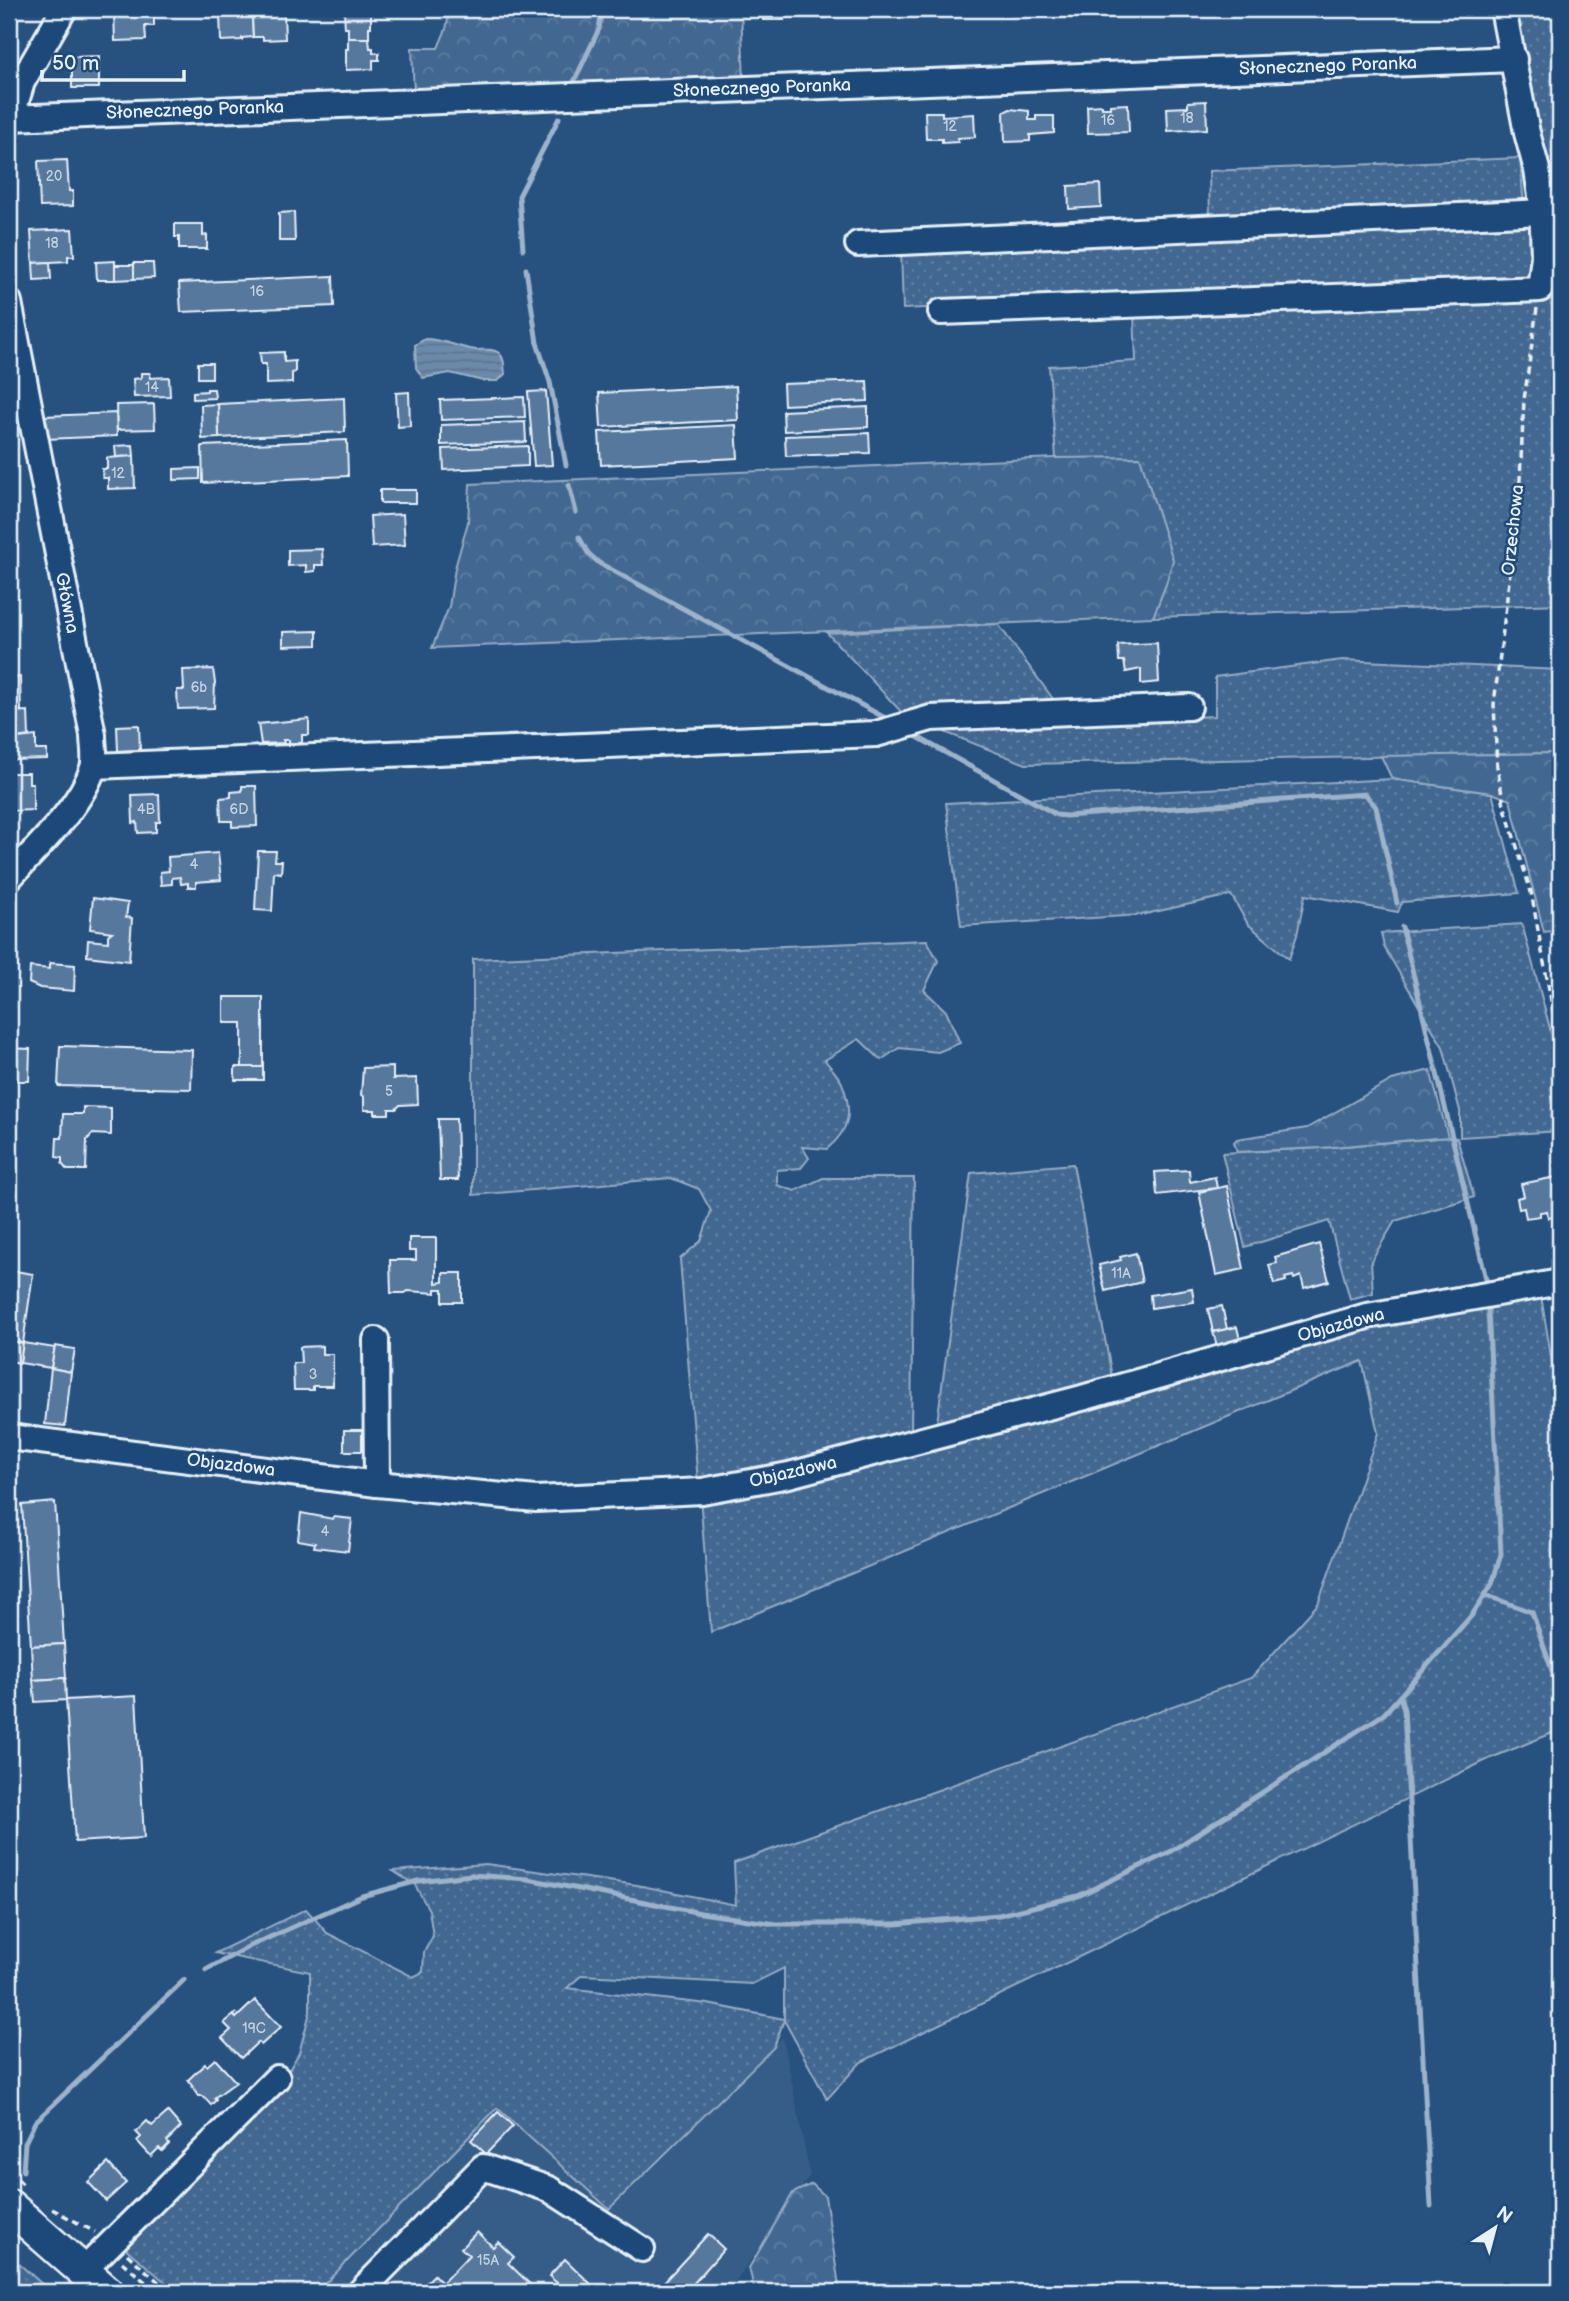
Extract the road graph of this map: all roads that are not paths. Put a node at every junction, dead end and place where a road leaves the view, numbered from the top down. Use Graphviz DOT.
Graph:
graph roads {
  1 [pos="64,9"];
  2 [pos="1503,9"];
  3 [pos="1514,59"];
  4 [pos="9,121"];
  5 [pos="1543,212"];
  6 [pos="858,244"];
  7 [pos="9,302"];
  8 [pos="941,312"];
  9 [pos="1189,707"];
  10 [pos="94,766"];
  11 [pos="9,878"];
  12 [pos="1560,1282"];
  13 [pos="376,1340"];
  14 [pos="9,1437"];
  15 [pos="377,1484"];
  16 [pos="277,2078"];
  17 [pos="9,2206"];
  18 [pos="642,2249"];
  19 [pos="83,2271"];
  20 [pos="107,2292"];
  21 [pos="360,2292"];
  1 -- 4 [label="street"];
  2 -- 3 [label="street"];
  3 -- 4 [label="street, Słonecznego Poranka"];
  3 -- 5 [label="street"];
  5 -- 6 [label="street"];
  5 -- 8 [label="street"];
  7 -- 10 [label="street, Główna"];
  9 -- 10 [label="street"];
  10 -- 11 [label="street"];
  12 -- 15 [label="street, Objazdowa"];
  13 -- 15 [label="street"];
  14 -- 15 [label="street, Objazdowa"];
  16 -- 19 [label="street"];
  17 -- 19 [label="main road"];
  18 -- 21 [label="street"];
  19 -- 20 [label="main road"];
}
